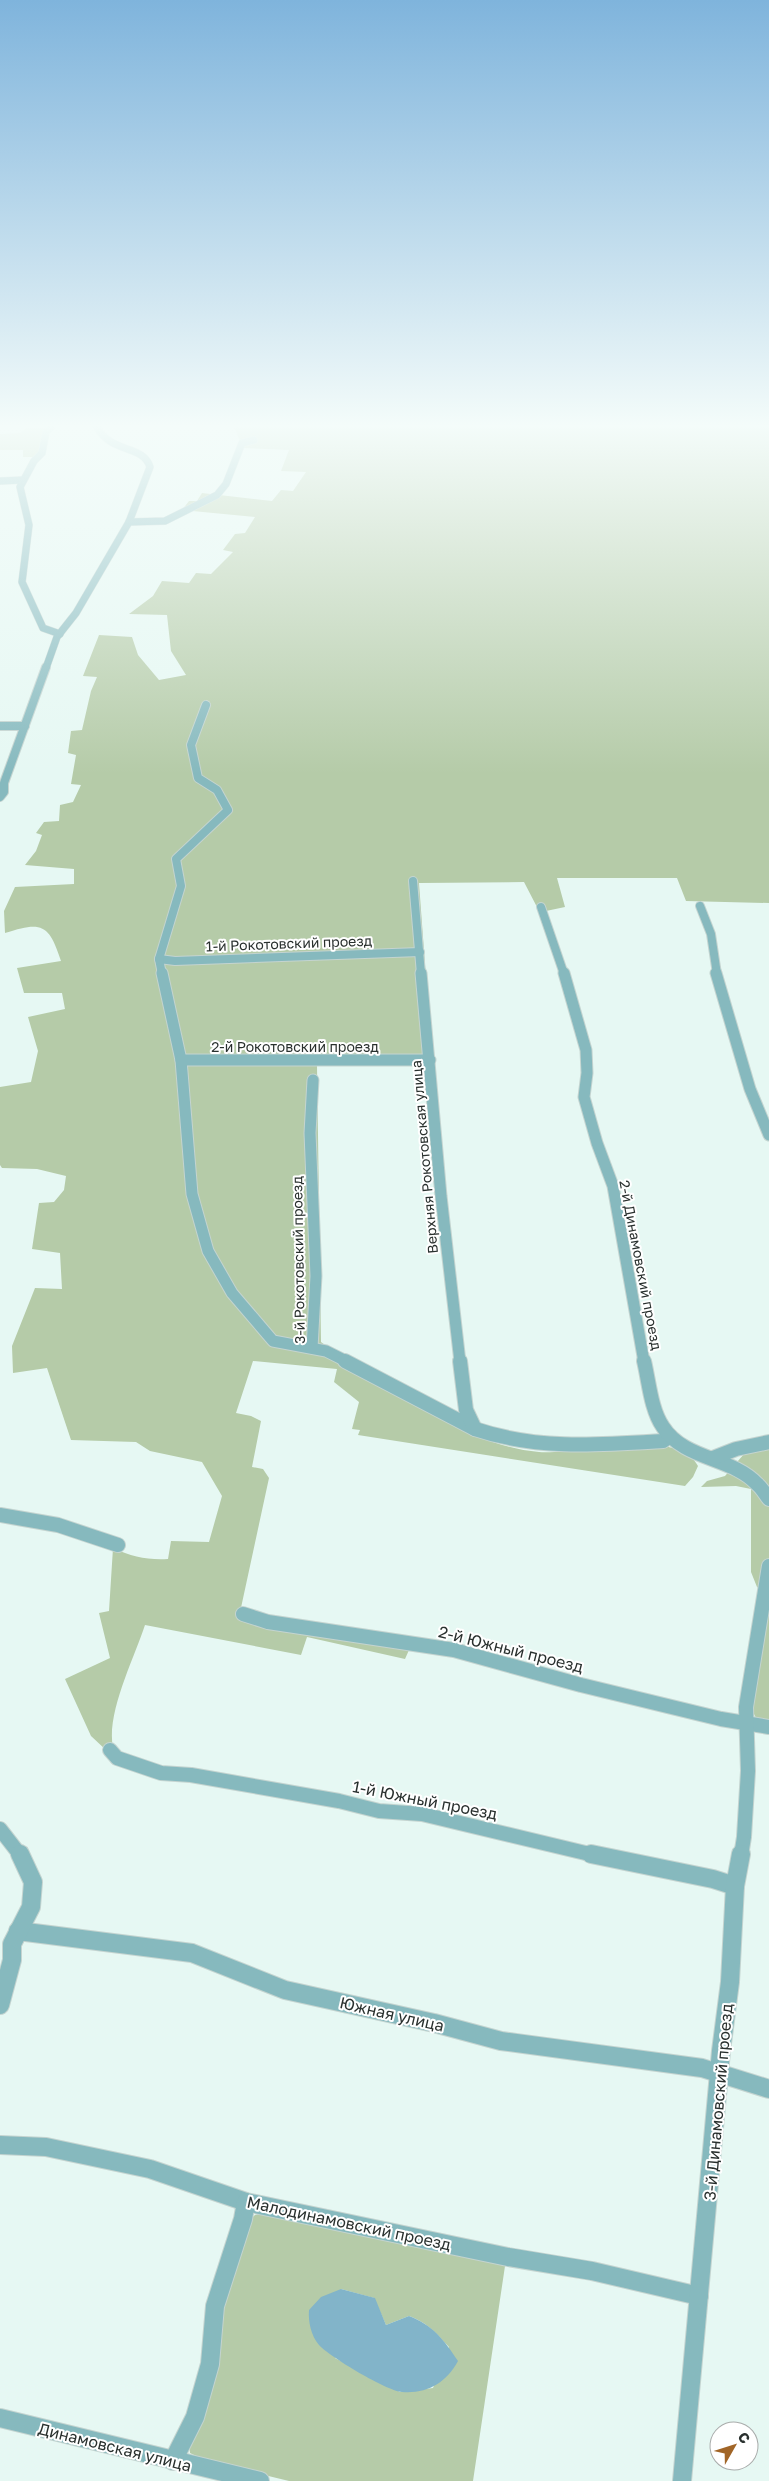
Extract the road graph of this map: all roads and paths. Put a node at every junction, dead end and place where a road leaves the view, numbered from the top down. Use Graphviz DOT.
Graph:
graph roads {
  1 [pos="26,543"];
  2 [pos="117,543"];
  3 [pos="60,634"];
  4 [pos="206,705"];
  5 [pos="0,726"];
  6 [pos="25,726"];
  7 [pos="0,797"];
  8 [pos="413,881"];
  9 [pos="700,906"];
  10 [pos="540,907"];
  11 [pos="420,952"];
  12 [pos="158,959"];
  13 [pos="181,1060"];
  14 [pos="430,1060"];
  15 [pos="313,1080"];
  16 [pos="182,1082"];
  17 [pos="769,1135"];
  18 [pos="312,1348"];
  19 [pos="475,1430"];
  20 [pos="670,1436"];
  21 [pos="769,1442"];
  22 [pos="713,1458"];
  23 [pos="769,1499"];
  24 [pos="0,1515"];
  25 [pos="118,1545"];
  26 [pos="769,1566"];
  27 [pos="243,1614"];
  28 [pos="747,1723"];
  29 [pos="769,1727"];
  30 [pos="110,1750"];
  31 [pos="0,1829"];
  32 [pos="734,1886"];
  33 [pos="18,1931"];
  34 [pos="6,1959"];
  35 [pos="0,2005"];
  36 [pos="719,2074"];
  37 [pos="769,2089"];
  38 [pos="0,2145"];
  39 [pos="246,2202"];
  40 [pos="699,2296"];
  41 [pos="0,2418"];
  42 [pos="173,2461"];
  43 [pos="260,2481"];
  44 [pos="682,2481"];
  1 -- 3 [label="street"];
  2 -- 3 [label="street"];
  3 -- 6 [label="street"];
  4 -- 12 [label="street"];
  5 -- 6 [label="street"];
  6 -- 7 [label="street"];
  8 -- 11 [label="street, Верхняя Рокотовская улица"];
  9 -- 17 [label="street"];
  10 -- 20 [label="street, 2-й Динамовский проезд"];
  11 -- 12 [label="street, 1-й Рокотовский проезд"];
  11 -- 14 [label="street, Верхняя Рокотовская улица"];
  12 -- 13 [label="street"];
  13 -- 14 [label="street, 2-й Рокотовский проезд"];
  13 -- 16 [label="street"];
  14 -- 19 [label="street, Верхняя Рокотовская улица"];
  15 -- 18 [label="street, 3-й Рокотовский проезд"];
  16 -- 18 [label="street"];
  18 -- 19 [label="street, 3-й Рокотовский проезд"];
  19 -- 20 [label="street, 3-й Рокотовский проезд"];
  20 -- 22 [label="street, 2-й Динамовский проезд"];
  21 -- 22 [label="street"];
  22 -- 23 [label="street, 2-й Динамовский проезд"];
  24 -- 25 [label="street"];
  26 -- 28 [label="street, 3-й Динамовский проезд"];
  27 -- 28 [label="street, 2-й Южный проезд"];
  28 -- 29 [label="street, 2-й Южный проезд"];
  28 -- 32 [label="street, 3-й Динамовский проезд"];
  30 -- 32 [label="street, 1-й Южный проезд"];
  31 -- 33 [label="street"];
  32 -- 36 [label="street, 3-й Динамовский проезд"];
  33 -- 34 [label="street"];
  33 -- 36 [label="street, Южная улица"];
  34 -- 35 [label="street"];
  36 -- 37 [label="street, Южная улица"];
  36 -- 40 [label="street, 3-й Динамовский проезд"];
  38 -- 39 [label="street, Малодинамовский проезд"];
  39 -- 40 [label="street, Малодинамовский проезд"];
  39 -- 42 [label="street"];
  40 -- 44 [label="street, 3-й Динамовский проезд"];
  41 -- 42 [label="street, Динамовская улица"];
  42 -- 43 [label="street, Динамовская улица"];
}
